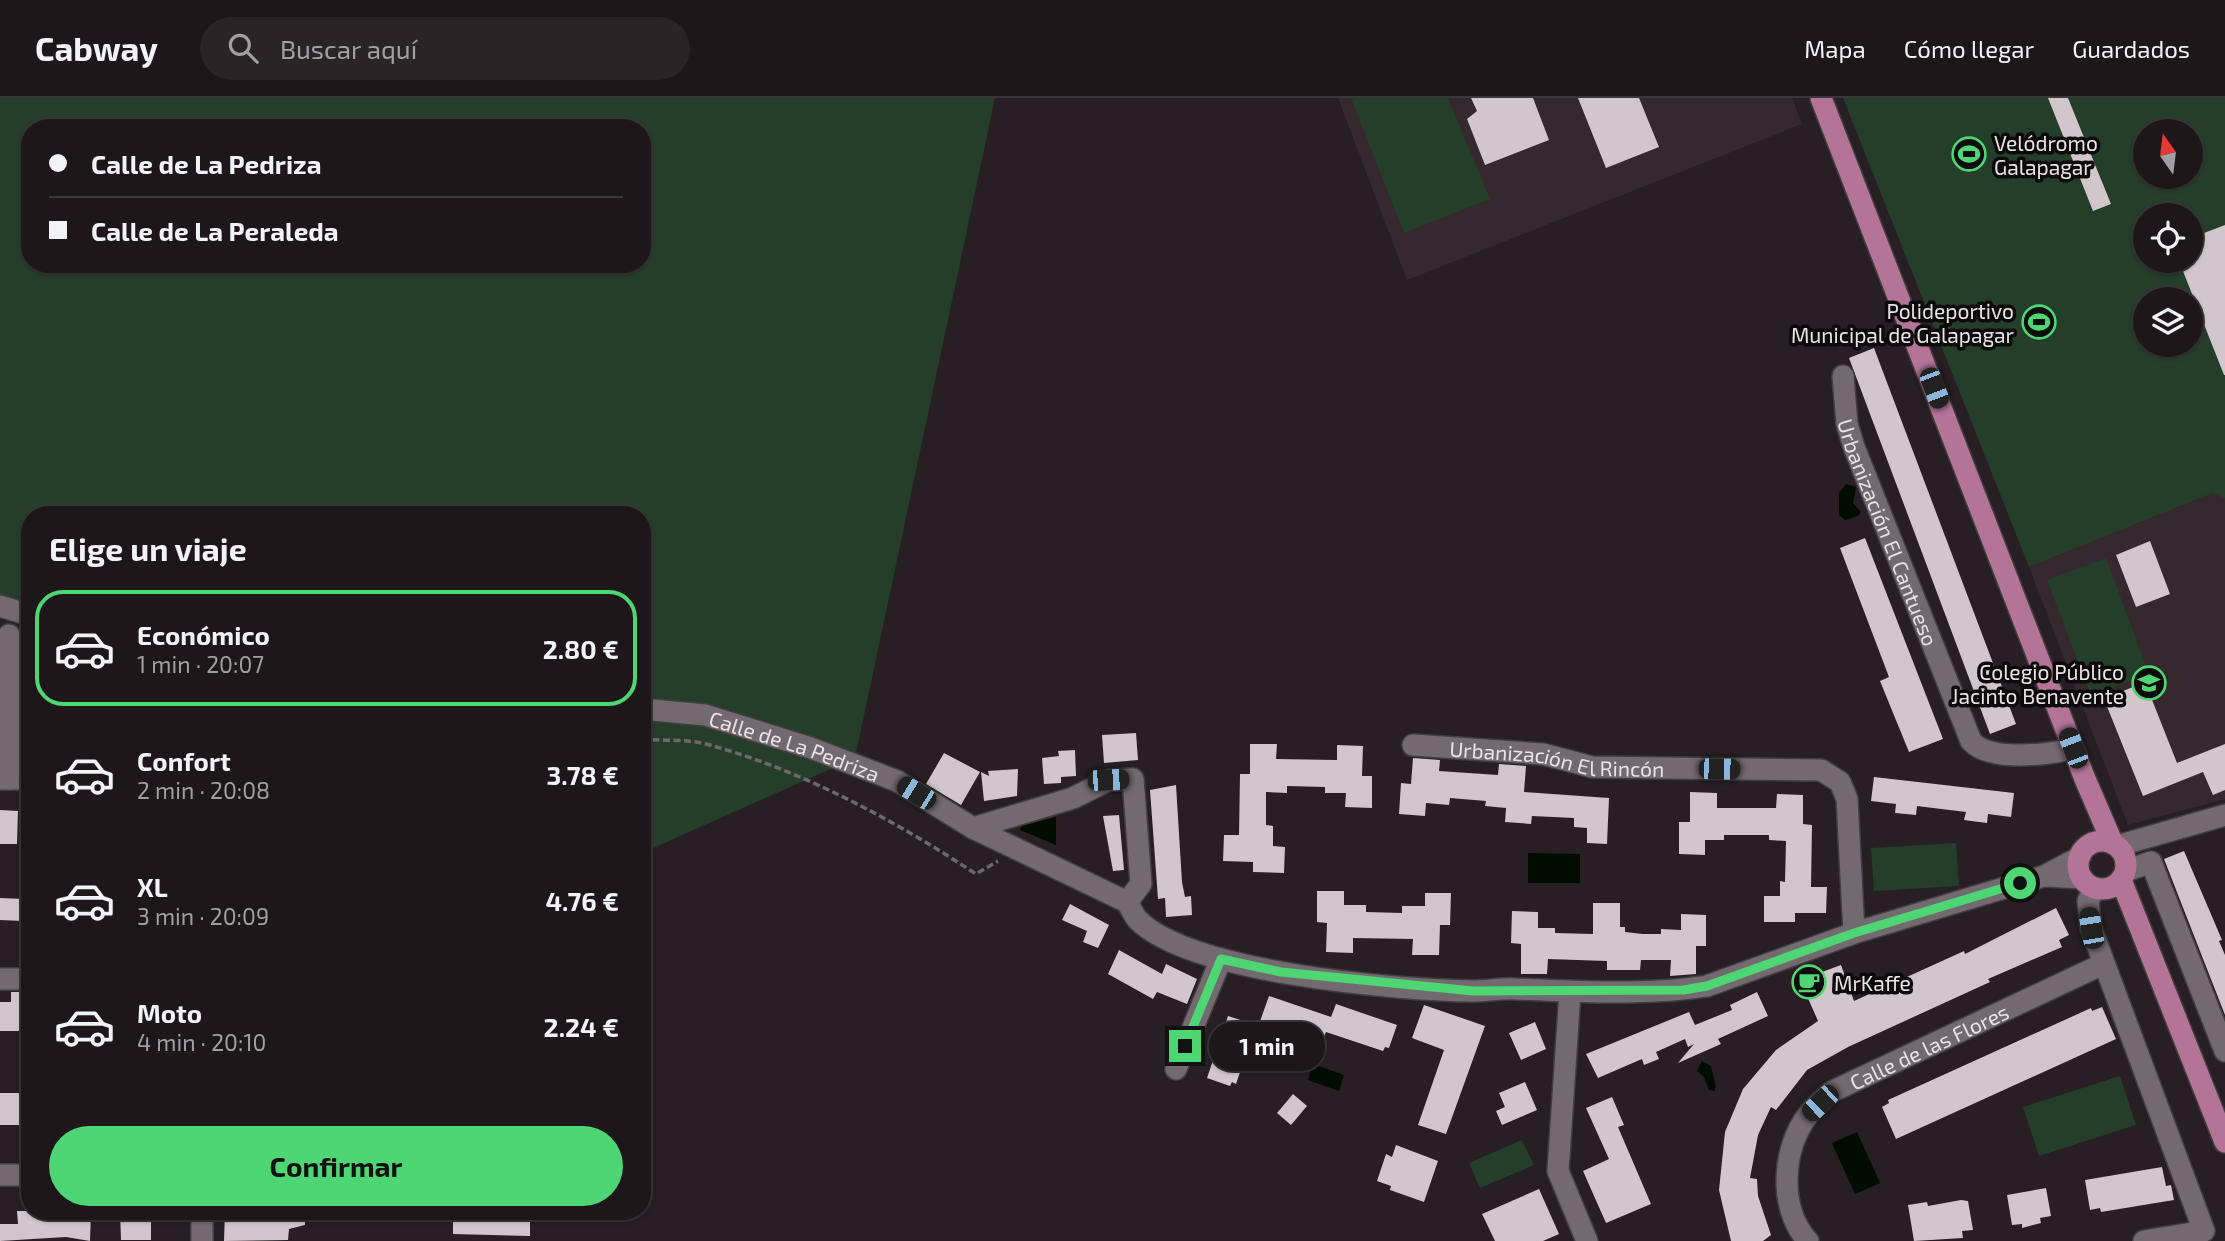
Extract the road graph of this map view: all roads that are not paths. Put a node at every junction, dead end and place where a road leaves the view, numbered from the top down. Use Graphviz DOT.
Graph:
graph roads {
  1 [pos="1821,98"];
  2 [pos="1843,376"];
  3 [pos="0,606"];
  4 [pos="21,612"];
  5 [pos="9,635"];
  6 [pos="651,710"];
  7 [pos="1413,745"];
  8 [pos="2073,748"];
  9 [pos="13,779"];
  10 [pos="2225,815"];
  11 [pos="973,828"];
  12 [pos="2105,866"];
  13 [pos="1127,902"];
  14 [pos="1854,933"];
  15 [pos="1221,959"];
  16 [pos="2103,964"];
  17 [pos="0,979"];
  18 [pos="21,979"];
  19 [pos="1570,992"];
  20 [pos="2225,1051"];
  21 [pos="1176,1069"];
  22 [pos="2225,1142"];
  23 [pos="0,1175"];
  24 [pos="21,1175"];
  25 [pos="202,1220"];
  26 [pos="202,1241"];
  27 [pos="1587,1241"];
  28 [pos="1808,1241"];
  29 [pos="2144,1241"];
  1 -- 8 [label="main road"];
  2 -- 8 [label="street, Urbanización El Cantueso"];
  3 -- 4 [label="street"];
  5 -- 9 [label="street"];
  6 -- 11 [label="street, Calle de La Pedriza"];
  7 -- 14 [label="street, Urbanización El Rincón"];
  8 -- 12 [label="main road"];
  10 -- 12 [label="street, Calle de La Pedriza"];
  11 -- 13 [label="street, Calle de La Pedriza"];
  11 -- 13 [label="street"];
  12 -- 14 [label="street, Calle de La Pedriza"];
  12 -- 16 [label="street"];
  12 -- 20 [label="street"];
  12 -- 22 [label="main road"];
  13 -- 15 [label="street, Calle de La Pedriza"];
  14 -- 19 [label="street, Calle de La Pedriza"];
  15 -- 19 [label="street, Calle de La Pedriza"];
  15 -- 21 [label="street"];
  16 -- 28 [label="street, Calle de las Flores"];
  16 -- 29 [label="street"];
  17 -- 18 [label="street"];
  19 -- 27 [label="street"];
  23 -- 24 [label="street"];
  25 -- 26 [label="street"];
}
